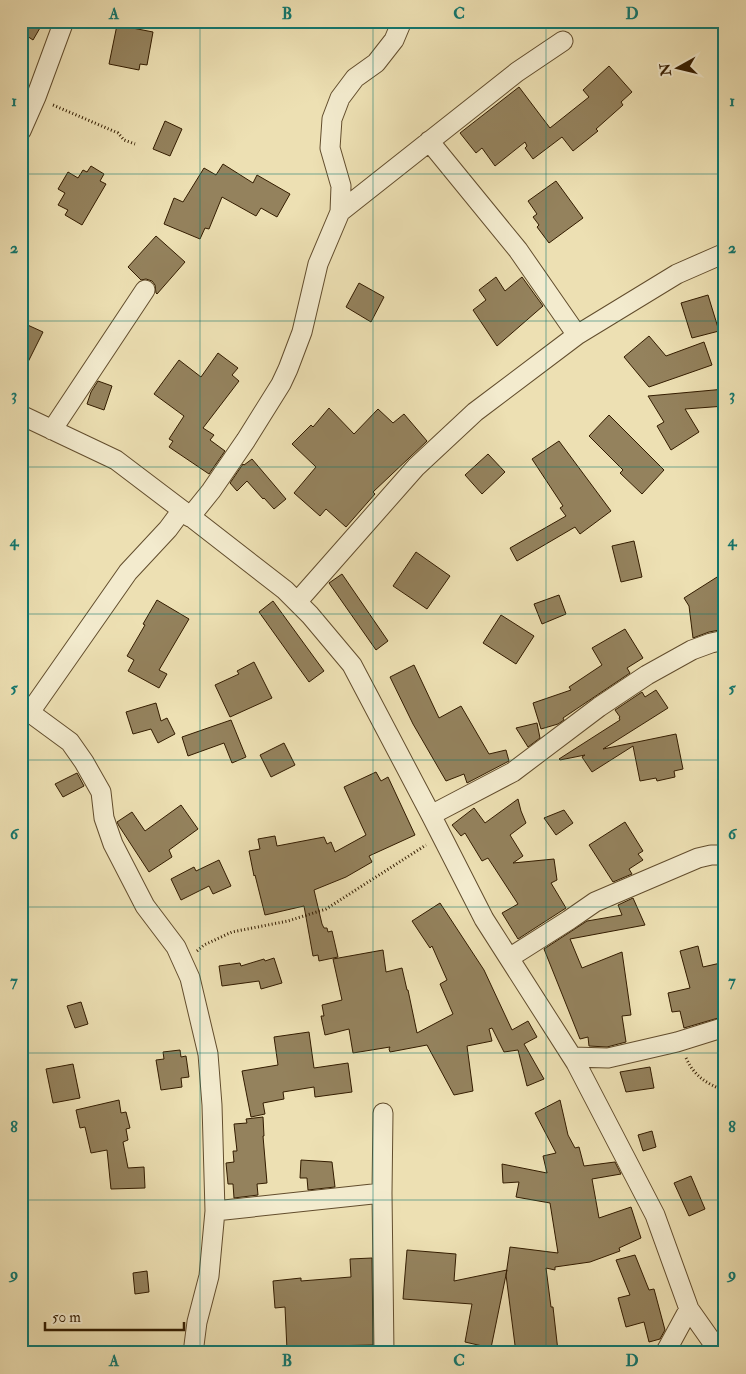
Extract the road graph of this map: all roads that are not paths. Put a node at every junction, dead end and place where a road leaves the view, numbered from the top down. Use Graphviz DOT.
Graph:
graph roads {
  1 [pos="64,21"];
  2 [pos="402,21"];
  3 [pos="563,41"];
  4 [pos="21,131"];
  5 [pos="429,141"];
  6 [pos="340,212"];
  7 [pos="725,253"];
  8 [pos="145,290"];
  9 [pos="577,335"];
  10 [pos="21,416"];
  11 [pos="52,430"];
  12 [pos="186,513"];
  13 [pos="297,602"];
  14 [pos="725,640"];
  15 [pos="26,709"];
  16 [pos="431,815"];
  17 [pos="725,855"];
  18 [pos="509,958"];
  19 [pos="725,1027"];
  20 [pos="572,1057"];
  21 [pos="383,1113"];
  22 [pos="382,1193"];
  23 [pos="216,1211"];
  24 [pos="689,1309"];
  25 [pos="192,1353"];
  26 [pos="384,1353"];
  27 [pos="665,1353"];
  28 [pos="720,1353"];
  1 -- 4 [label="street"];
  2 -- 6 [label="street"];
  3 -- 5 [label="street"];
  5 -- 6 [label="street"];
  5 -- 9 [label="street"];
  6 -- 12 [label="street"];
  7 -- 9 [label="street"];
  8 -- 11 [label="street"];
  9 -- 13 [label="street"];
  10 -- 11 [label="street"];
  11 -- 12 [label="street"];
  12 -- 13 [label="street"];
  12 -- 15 [label="street"];
  13 -- 16 [label="street"];
  14 -- 16 [label="street"];
  15 -- 23 [label="street"];
  16 -- 18 [label="street"];
  17 -- 18 [label="street"];
  18 -- 20 [label="street"];
  19 -- 20 [label="street"];
  20 -- 24 [label="street"];
  21 -- 22 [label="street"];
  22 -- 23 [label="street"];
  22 -- 26 [label="street"];
  23 -- 25 [label="street"];
  24 -- 27 [label="street"];
  24 -- 28 [label="street"];
}
